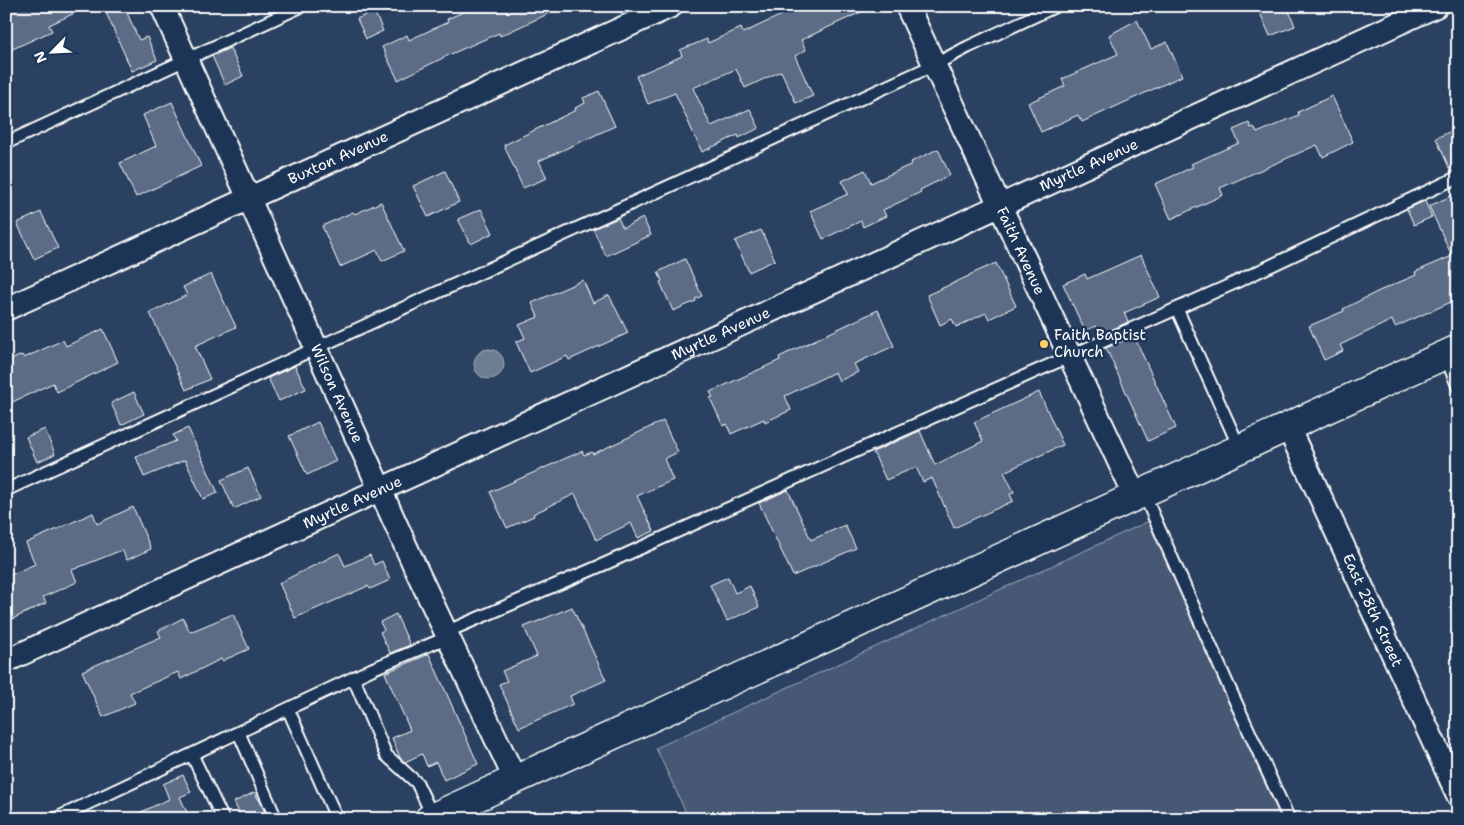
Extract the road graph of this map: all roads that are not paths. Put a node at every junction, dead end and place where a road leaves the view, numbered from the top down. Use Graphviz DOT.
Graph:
graph roads {
  1 [pos="162,6"];
  2 [pos="302,6"];
  3 [pos="671,6"];
  4 [pos="907,6"];
  5 [pos="1056,6"];
  6 [pos="1436,6"];
  7 [pos="186,60"];
  8 [pos="934,65"];
  9 [pos="6,143"];
  10 [pos="1458,177"];
  11 [pos="250,199"];
  12 [pos="999,206"];
  13 [pos="6,308"];
  14 [pos="1177,309"];
  15 [pos="316,348"];
  16 [pos="1451,352"];
  17 [pos="1069,357"];
  18 [pos="1458,387"];
  19 [pos="1288,427"];
  20 [pos="1240,449"];
  21 [pos="6,490"];
  22 [pos="380,490"];
  23 [pos="1139,494"];
  24 [pos="447,634"];
  25 [pos="6,661"];
  26 [pos="354,679"];
  27 [pos="288,709"];
  28 [pos="239,732"];
  29 [pos="192,755"];
  30 [pos="515,779"];
  31 [pos="1458,795"];
  32 [pos="431,818"];
  33 [pos="55,819"];
  34 [pos="223,819"];
  35 [pos="276,819"];
  36 [pos="337,819"];
  37 [pos="1289,819"];
  1 -- 7 [label="street, Wilson Avenue"];
  2 -- 7 [label="lane"];
  3 -- 11 [label="street, Buxton Avenue"];
  4 -- 8 [label="street, Faith Avenue"];
  5 -- 8 [label="lane"];
  6 -- 12 [label="street, Myrtle Avenue"];
  7 -- 9 [label="lane"];
  7 -- 11 [label="street, Wilson Avenue"];
  8 -- 12 [label="street, Faith Avenue"];
  8 -- 15 [label="lane"];
  10 -- 14 [label="lane"];
  11 -- 13 [label="street, Buxton Avenue"];
  11 -- 15 [label="street, Wilson Avenue"];
  12 -- 17 [label="street, Faith Avenue"];
  12 -- 22 [label="street, Myrtle Avenue"];
  14 -- 17 [label="lane"];
  14 -- 20 [label="lane"];
  15 -- 21 [label="lane"];
  15 -- 22 [label="street, Wilson Avenue"];
  16 -- 18 [label="lane"];
  16 -- 19 [label="main road"];
  17 -- 23 [label="street, Faith Avenue"];
  17 -- 24 [label="lane"];
  19 -- 20 [label="main road"];
  19 -- 31 [label="street, East 28th Street"];
  20 -- 23 [label="main road"];
  22 -- 24 [label="street, Wilson Avenue"];
  22 -- 25 [label="street, Myrtle Avenue"];
  23 -- 30 [label="main road"];
  23 -- 37 [label="lane"];
  24 -- 26 [label="lane"];
  24 -- 30 [label="street, Wilson Avenue"];
  26 -- 27 [label="lane"];
  26 -- 32 [label="lane"];
  27 -- 28 [label="lane"];
  27 -- 36 [label="lane"];
  28 -- 29 [label="lane"];
  28 -- 35 [label="lane"];
  29 -- 33 [label="lane"];
  29 -- 34 [label="lane"];
  30 -- 32 [label="main road"];
}
